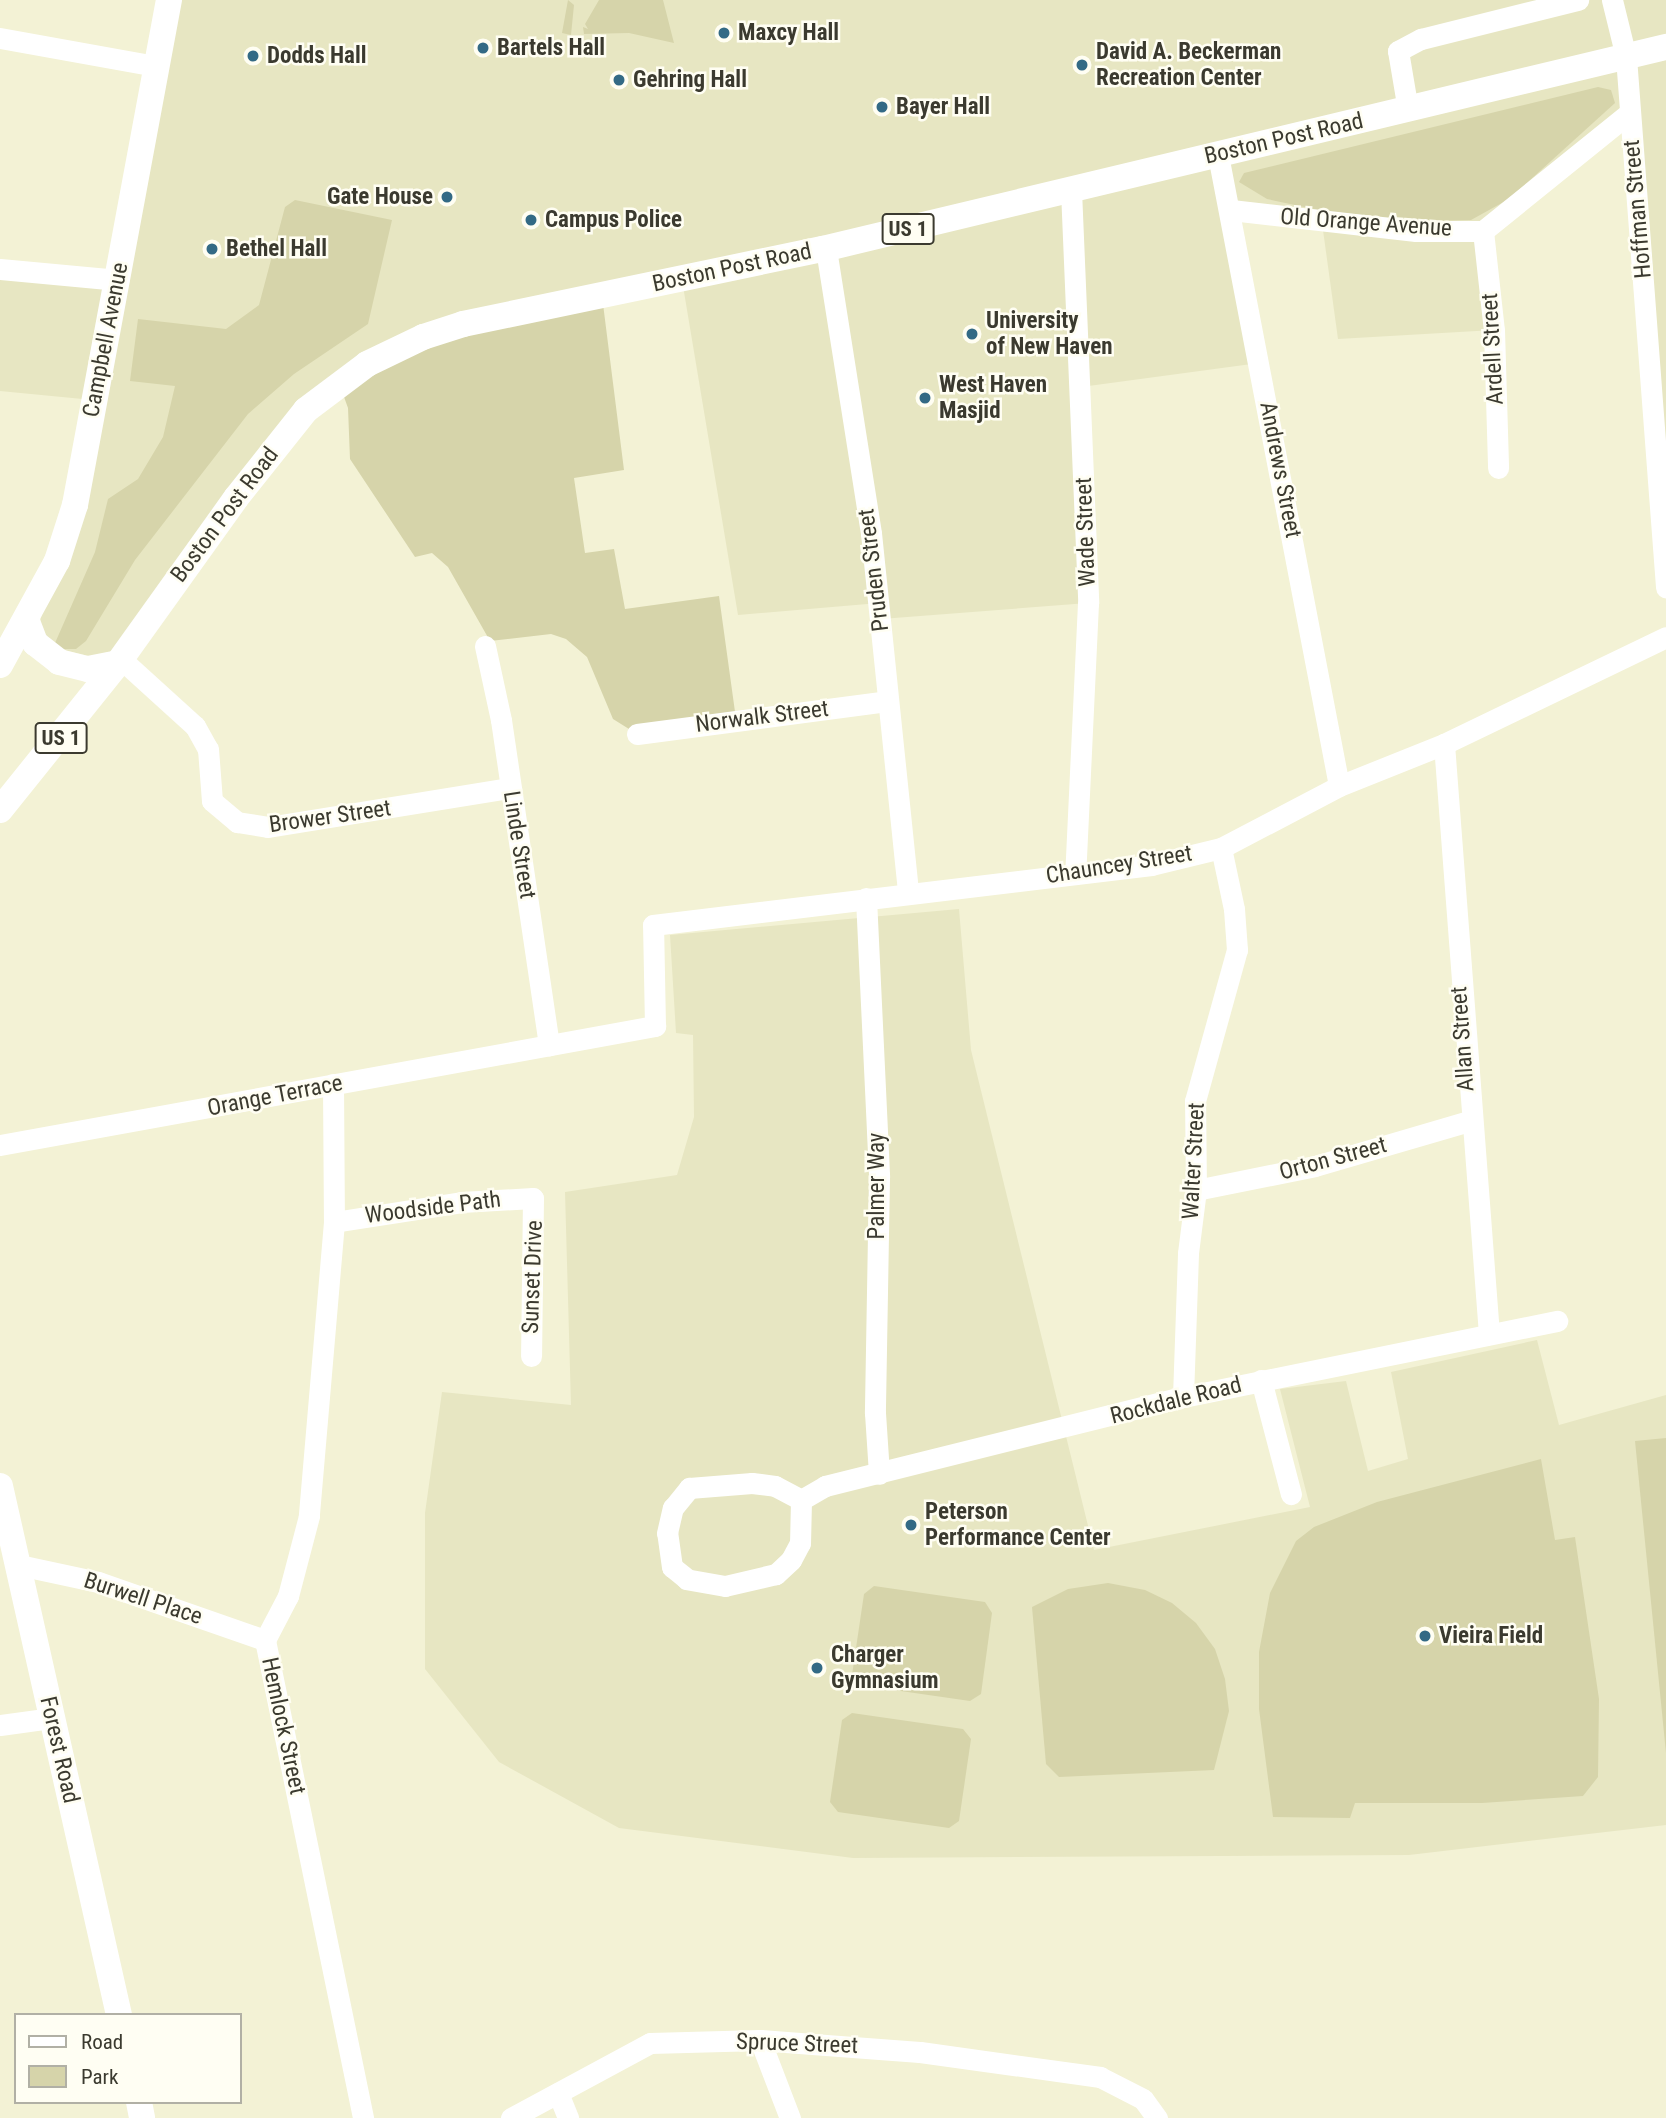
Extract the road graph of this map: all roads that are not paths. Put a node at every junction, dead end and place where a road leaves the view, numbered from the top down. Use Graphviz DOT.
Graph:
graph roads {
  1 [pos="169,0"];
  2 [pos="1578,0"];
  3 [pos="1612,0"];
  4 [pos="0,38"];
  5 [pos="1666,47"];
  6 [pos="1626,57"];
  7 [pos="156,66"];
  8 [pos="1408,110"];
  9 [pos="1629,113"];
  10 [pos="1218,155"];
  11 [pos="1071,190"];
  12 [pos="1231,211"];
  13 [pos="1483,230"];
  14 [pos="826,248"];
  15 [pos="0,269"];
  16 [pos="118,280"];
  17 [pos="1498,468"];
  18 [pos="1666,587"];
  19 [pos="26,619"];
  20 [pos="1666,637"];
  21 [pos="485,646"];
  22 [pos="119,661"];
  23 [pos="0,665"];
  24 [pos="887,701"];
  25 [pos="637,734"];
  26 [pos="1444,744"];
  27 [pos="1339,786"];
  28 [pos="510,788"];
  29 [pos="0,810"];
  30 [pos="1221,848"];
  31 [pos="1075,873"];
  32 [pos="908,892"];
  33 [pos="866,898"];
  34 [pos="549,1045"];
  35 [pos="333,1084"];
  36 [pos="1469,1121"];
  37 [pos="0,1145"];
  38 [pos="1196,1190"];
  39 [pos="533,1198"];
  40 [pos="334,1222"];
  41 [pos="1557,1321"];
  42 [pos="1489,1334"];
  43 [pos="531,1356"];
  44 [pos="1261,1381"];
  45 [pos="1183,1397"];
  46 [pos="879,1474"];
  47 [pos="0,1486"];
  48 [pos="1291,1493"];
  49 [pos="801,1500"];
  50 [pos="19,1565"];
  51 [pos="265,1640"];
  52 [pos="51,1718"];
  53 [pos="0,1725"];
  54 [pos="119,2013"];
  55 [pos="760,2040"];
  56 [pos="558,2093"];
  57 [pos="363,2118"];
  58 [pos="511,2118"];
  59 [pos="568,2118"];
  60 [pos="790,2118"];
  61 [pos="1157,2118"];
  1 -- 7 [label="main road, Campbell Avenue"];
  2 -- 8 [label="street"];
  3 -- 6 [label="street, Hoffman Street"];
  4 -- 7 [label="street"];
  5 -- 6 [label="main road, Boston Post Road / US 1"];
  6 -- 8 [label="main road, Boston Post Road / US 1"];
  6 -- 9 [label="street, Hoffman Street"];
  7 -- 16 [label="main road, Campbell Avenue"];
  8 -- 10 [label="main road, Boston Post Road / US 1"];
  9 -- 13 [label="street, Old Orange Avenue"];
  9 -- 18 [label="street, Hoffman Street"];
  10 -- 11 [label="main road, Boston Post Road / US 1"];
  10 -- 12 [label="street, Andrews Street"];
  11 -- 14 [label="main road, Boston Post Road / US 1"];
  11 -- 31 [label="street, Wade Street"];
  12 -- 13 [label="street, Old Orange Avenue"];
  12 -- 27 [label="street, Andrews Street"];
  13 -- 17 [label="street, Ardell Street"];
  14 -- 22 [label="main road, Boston Post Road / US 1"];
  14 -- 24 [label="street, Pruden Street"];
  15 -- 16 [label="street"];
  16 -- 19 [label="main road, Campbell Avenue"];
  19 -- 22 [label="main road"];
  19 -- 23 [label="main road, Campbell Avenue"];
  20 -- 26 [label="street, Chauncey Street"];
  21 -- 28 [label="street, Linde Street"];
  22 -- 28 [label="street, Brower Street"];
  22 -- 29 [label="main road, Boston Post Road / US 1"];
  24 -- 25 [label="street, Norwalk Street"];
  24 -- 32 [label="street, Pruden Street"];
  26 -- 27 [label="street, Chauncey Street"];
  26 -- 36 [label="street, Allan Street"];
  27 -- 30 [label="street, Chauncey Street"];
  28 -- 34 [label="street, Linde Street"];
  30 -- 31 [label="street, Chauncey Street"];
  30 -- 38 [label="street, Walter Street"];
  31 -- 32 [label="street, Chauncey Street"];
  32 -- 33 [label="street, Chauncey Street"];
  33 -- 34 [label="street, Chauncey Street"];
  33 -- 46 [label="street, Palmer Way"];
  34 -- 35 [label="street, Orange Terrace"];
  35 -- 37 [label="street, Orange Terrace"];
  35 -- 40 [label="street, Hemlock Street"];
  36 -- 38 [label="street, Orton Street"];
  36 -- 42 [label="street, Allan Street"];
  38 -- 45 [label="street, Walter Street"];
  39 -- 40 [label="street, Woodside Path"];
  39 -- 43 [label="street, Sunset Drive"];
  40 -- 51 [label="street, Hemlock Street"];
  41 -- 42 [label="street, Rockdale Road"];
  42 -- 44 [label="street, Rockdale Road"];
  44 -- 45 [label="street, Rockdale Road"];
  44 -- 48 [label="street"];
  45 -- 46 [label="street, Rockdale Road"];
  46 -- 49 [label="street, Rockdale Road"];
  47 -- 50 [label="main road, Forest Road"];
  49 -- 49 [label="street"];
  50 -- 51 [label="street, Burwell Place"];
  50 -- 52 [label="main road, Forest Road"];
  51 -- 57 [label="street, Hemlock Street"];
  52 -- 53 [label="street"];
  52 -- 54 [label="main road, Forest Road"];
  55 -- 56 [label="street, Spruce Street"];
  55 -- 60 [label="street"];
  55 -- 61 [label="street, Spruce Street"];
  56 -- 58 [label="street, Spruce Street"];
  56 -- 59 [label="street"];
}
